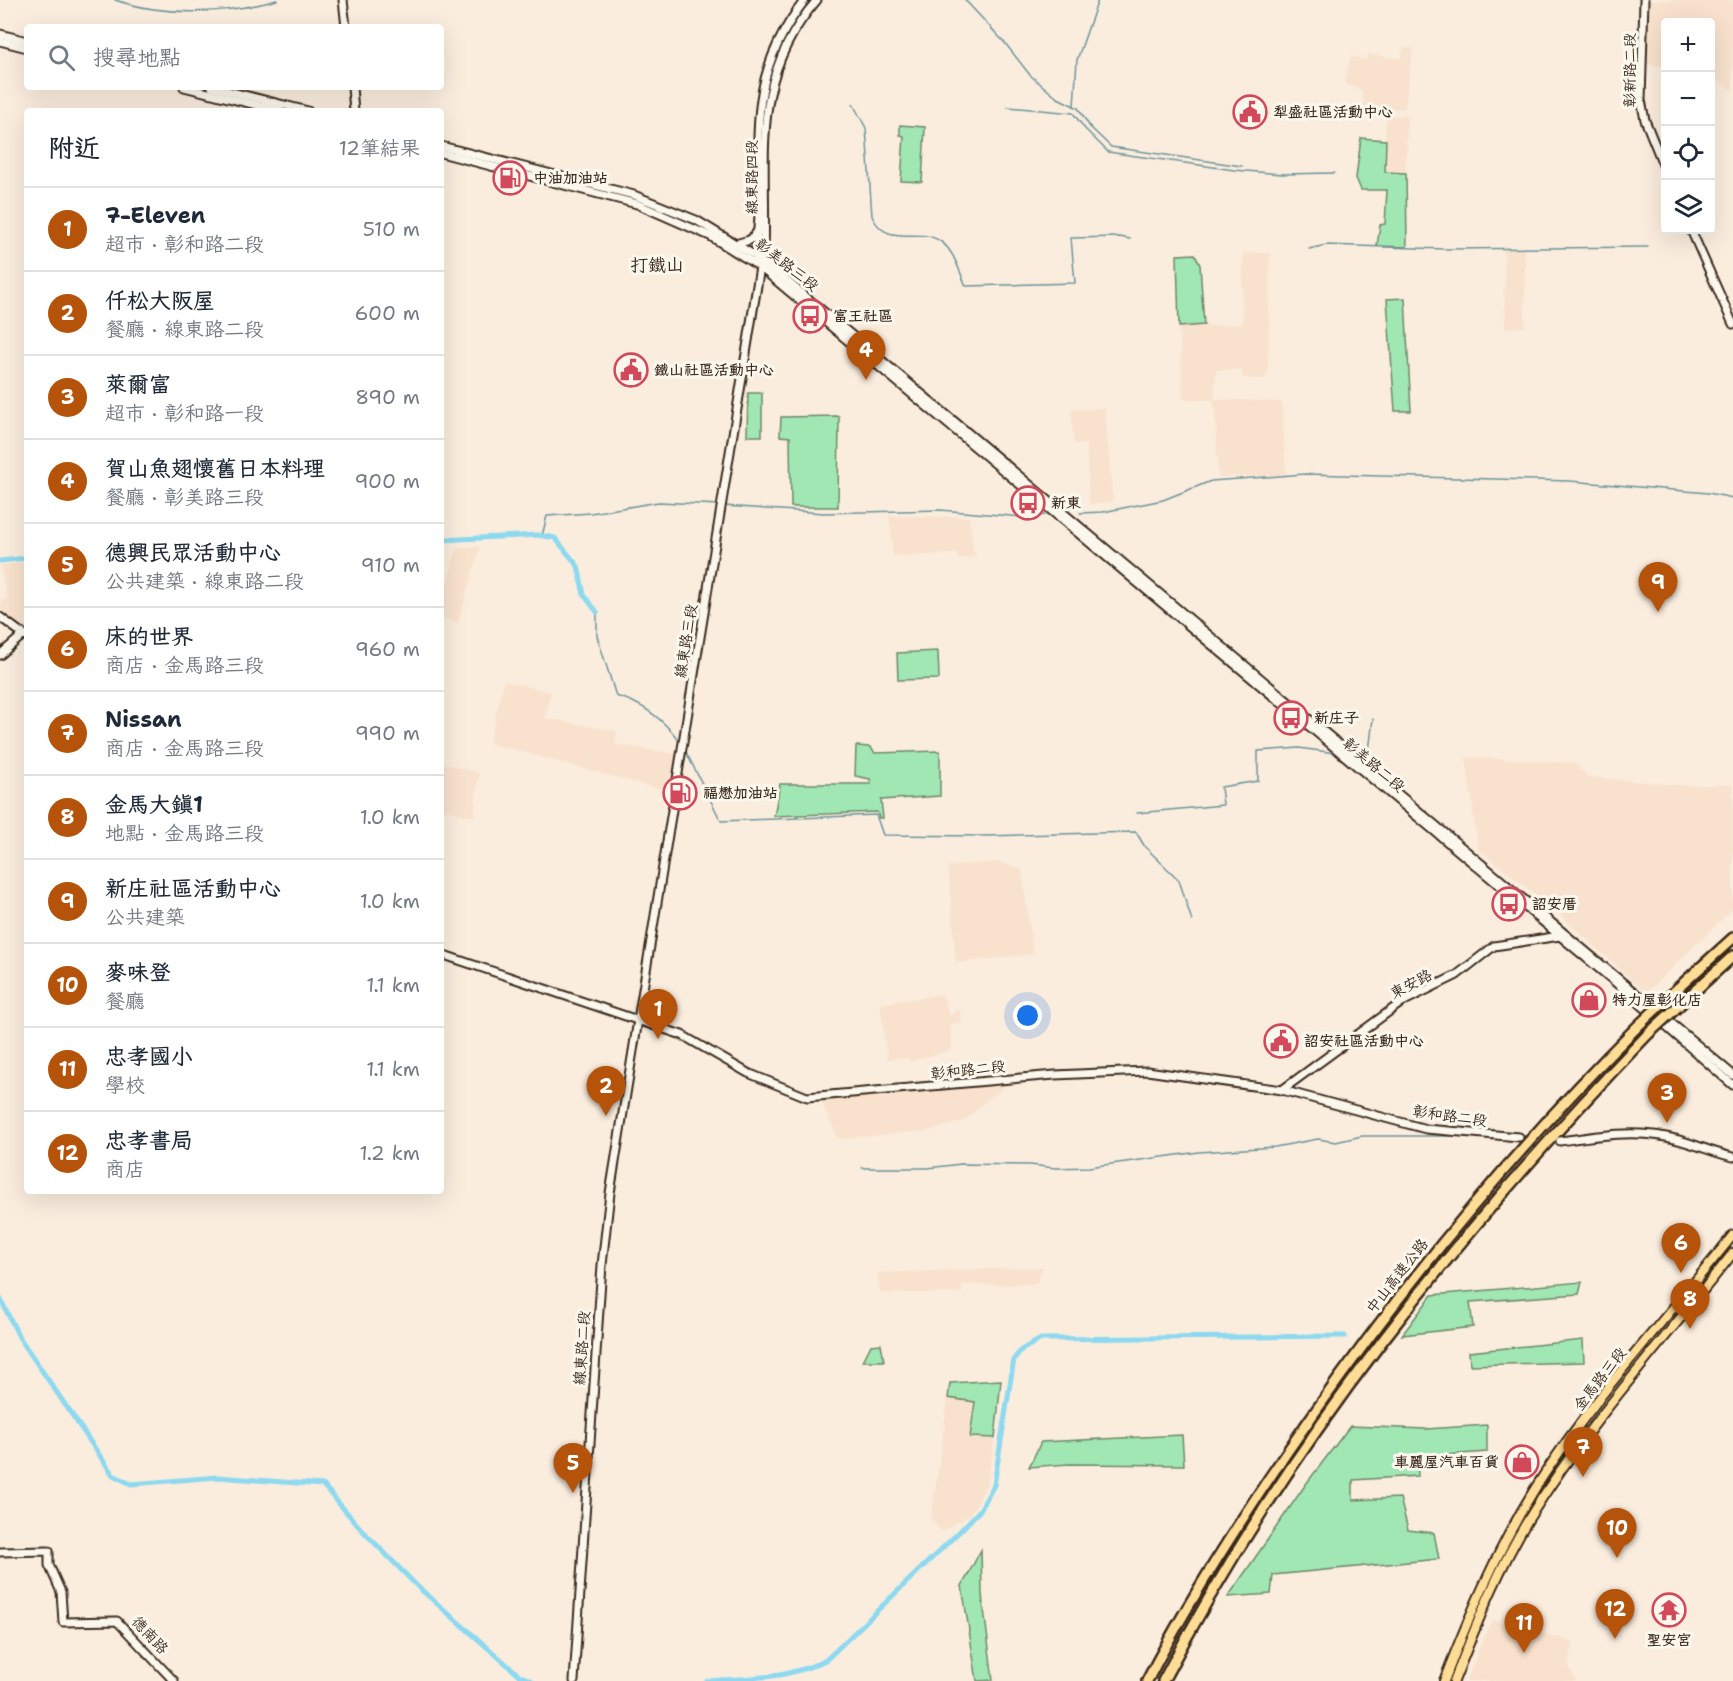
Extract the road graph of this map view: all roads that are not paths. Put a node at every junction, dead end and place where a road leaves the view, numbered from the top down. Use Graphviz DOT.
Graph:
graph roads {
  1 [pos="343,0"];
  2 [pos="806,0"];
  3 [pos="817,0"];
  4 [pos="1644,0"];
  5 [pos="346,24"];
  6 [pos="0,34"];
  7 [pos="24,40"];
  8 [pos="0,41"];
  9 [pos="24,47"];
  10 [pos="196,90"];
  11 [pos="224,90"];
  12 [pos="352,90"];
  13 [pos="268,108"];
  14 [pos="296,108"];
  15 [pos="354,108"];
  16 [pos="444,147"];
  17 [pos="444,154"];
  18 [pos="1661,162"];
  19 [pos="758,231"];
  20 [pos="1693,234"];
  21 [pos="735,244"];
  22 [pos="759,261"];
  23 [pos="1733,324"];
  24 [pos="1057,511"];
  25 [pos="1172,607"];
  26 [pos="0,617"];
  27 [pos="24,634"];
  28 [pos="24,636"];
  29 [pos="0,655"];
  30 [pos="1565,931"];
  31 [pos="1559,937"];
  32 [pos="1733,938"];
  33 [pos="444,955"];
  34 [pos="1733,956"];
  35 [pos="639,1020"];
  36 [pos="1680,1034"];
  37 [pos="1733,1075"];
  38 [pos="1733,1085"];
  39 [pos="1282,1090"];
  40 [pos="1519,1137"];
  41 [pos="1560,1141"];
  42 [pos="1733,1157"];
  43 [pos="1733,1235"];
  44 [pos="1733,1252"];
  45 [pos="0,1552"];
  46 [pos="174,1681"];
  47 [pos="574,1681"];
  48 [pos="1147,1681"];
  49 [pos="1163,1681"];
  50 [pos="1444,1681"];
  51 [pos="1454,1681"];
  1 -- 5 [label="main road"];
  2 -- 19 [label="main road, 線東路四段"];
  3 -- 22 [label="main road, 線東路四段"];
  4 -- 18 [label="main road, 彰新路二段"];
  6 -- 7 [label="main road"];
  8 -- 9 [label="main road"];
  10 -- 13 [label="main road"];
  11 -- 14 [label="main road"];
  12 -- 15 [label="main road"];
  16 -- 21 [label="main road, 彰美路三段"];
  17 -- 22 [label="main road, 彰美路三段"];
  19 -- 21 [label="main road"];
  19 -- 22 [label="main road, 線東路四段"];
  20 -- 23 [label="main road"];
  21 -- 22 [label="main road, 彰美路三段"];
  22 -- 24 [label="main road, 彰美路三段"];
  22 -- 35 [label="main road, 線東路三段"];
  24 -- 25 [label="main road, 彰美路二段"];
  25 -- 30 [label="main road, 彰美路二段"];
  25 -- 31 [label="main road, 彰美路二段"];
  26 -- 27 [label="main road"];
  28 -- 29 [label="main road"];
  30 -- 31 [label="main road"];
  30 -- 36 [label="main road, 彰美路二段"];
  31 -- 36 [label="main road, 彰美路二段"];
  31 -- 39 [label="main road, 東安路"];
  32 -- 48 [label="highway, 中山高速公路, bridge"];
  33 -- 35 [label="main road, 彰和路二段"];
  34 -- 49 [label="highway, 中山高速公路, bridge"];
  35 -- 39 [label="main road, 彰和路二段"];
  35 -- 47 [label="main road, 線東路二段"];
  36 -- 37 [label="main road"];
  36 -- 38 [label="main road"];
  39 -- 40 [label="main road, 彰和路二段"];
  41 -- 42 [label="main road"];
  43 -- 50 [label="main road, 金馬路三段"];
  44 -- 51 [label="main road, 金馬路三段"];
  45 -- 46 [label="main road, 德南路"];
}
